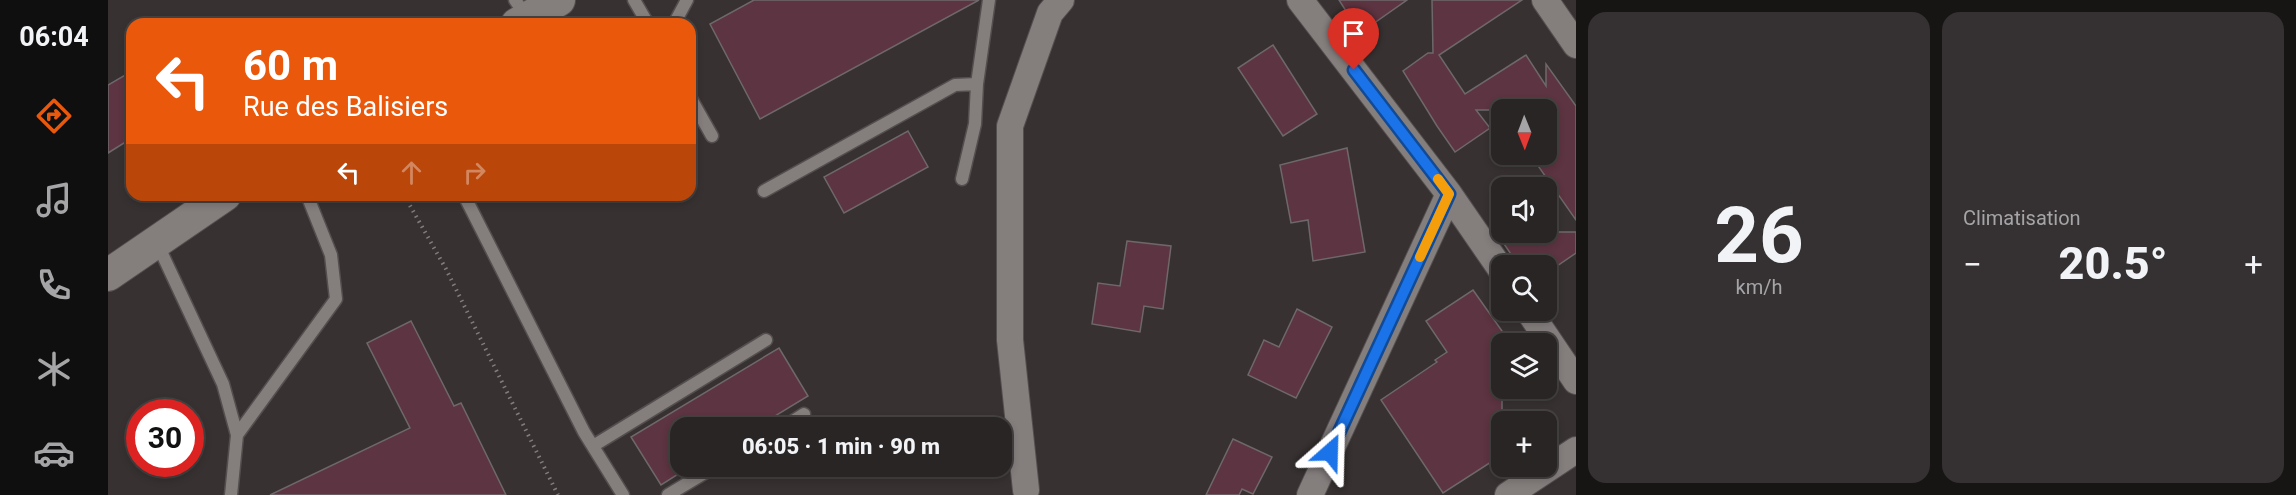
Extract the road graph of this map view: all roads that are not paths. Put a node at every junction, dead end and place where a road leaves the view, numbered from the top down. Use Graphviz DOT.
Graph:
graph roads {
  1 [pos="559,0"];
  2 [pos="634,0"];
  3 [pos="687,0"];
  4 [pos="989,0"];
  5 [pos="1061,0"];
  6 [pos="1300,0"];
  7 [pos="1545,0"];
  8 [pos="520,14"];
  9 [pos="644,18"];
  10 [pos="677,18"];
  11 [pos="1576,45"];
  12 [pos="977,84"];
  13 [pos="696,108"];
  14 [pos="712,136"];
  15 [pos="962,179"];
  16 [pos="764,191"];
  17 [pos="1449,194"];
  18 [pos="216,201"];
  19 [pos="309,201"];
  20 [pos="467,201"];
  21 [pos="156,242"];
  22 [pos="1491,255"];
  23 [pos="108,275"];
  24 [pos="1535,321"];
  25 [pos="766,340"];
  26 [pos="1576,381"];
  27 [pos="804,414"];
  28 [pos="799,417"];
  29 [pos="237,435"];
  30 [pos="592,446"];
  31 [pos="1576,450"];
  32 [pos="698,477"];
  33 [pos="1026,490"];
  34 [pos="231,495"];
  35 [pos="623,495"];
  36 [pos="668,495"];
  37 [pos="1310,495"];
  38 [pos="1508,495"];
  1 -- 8 [label="street"];
  2 -- 9 [label="lane"];
  3 -- 10 [label="lane"];
  4 -- 12 [label="lane"];
  5 -- 33 [label="street"];
  6 -- 17 [label="street"];
  7 -- 11 [label="street"];
  12 -- 15 [label="lane"];
  12 -- 16 [label="lane"];
  13 -- 14 [label="lane"];
  17 -- 22 [label="street"];
  17 -- 37 [label="street"];
  18 -- 21 [label="street"];
  19 -- 29 [label="lane"];
  20 -- 30 [label="lane"];
  21 -- 23 [label="street"];
  21 -- 29 [label="lane"];
  24 -- 26 [label="street"];
  25 -- 30 [label="lane"];
  27 -- 28 [label="lane"];
  29 -- 34 [label="lane"];
  30 -- 35 [label="lane"];
  31 -- 38 [label="street"];
  32 -- 36 [label="lane"];
}
